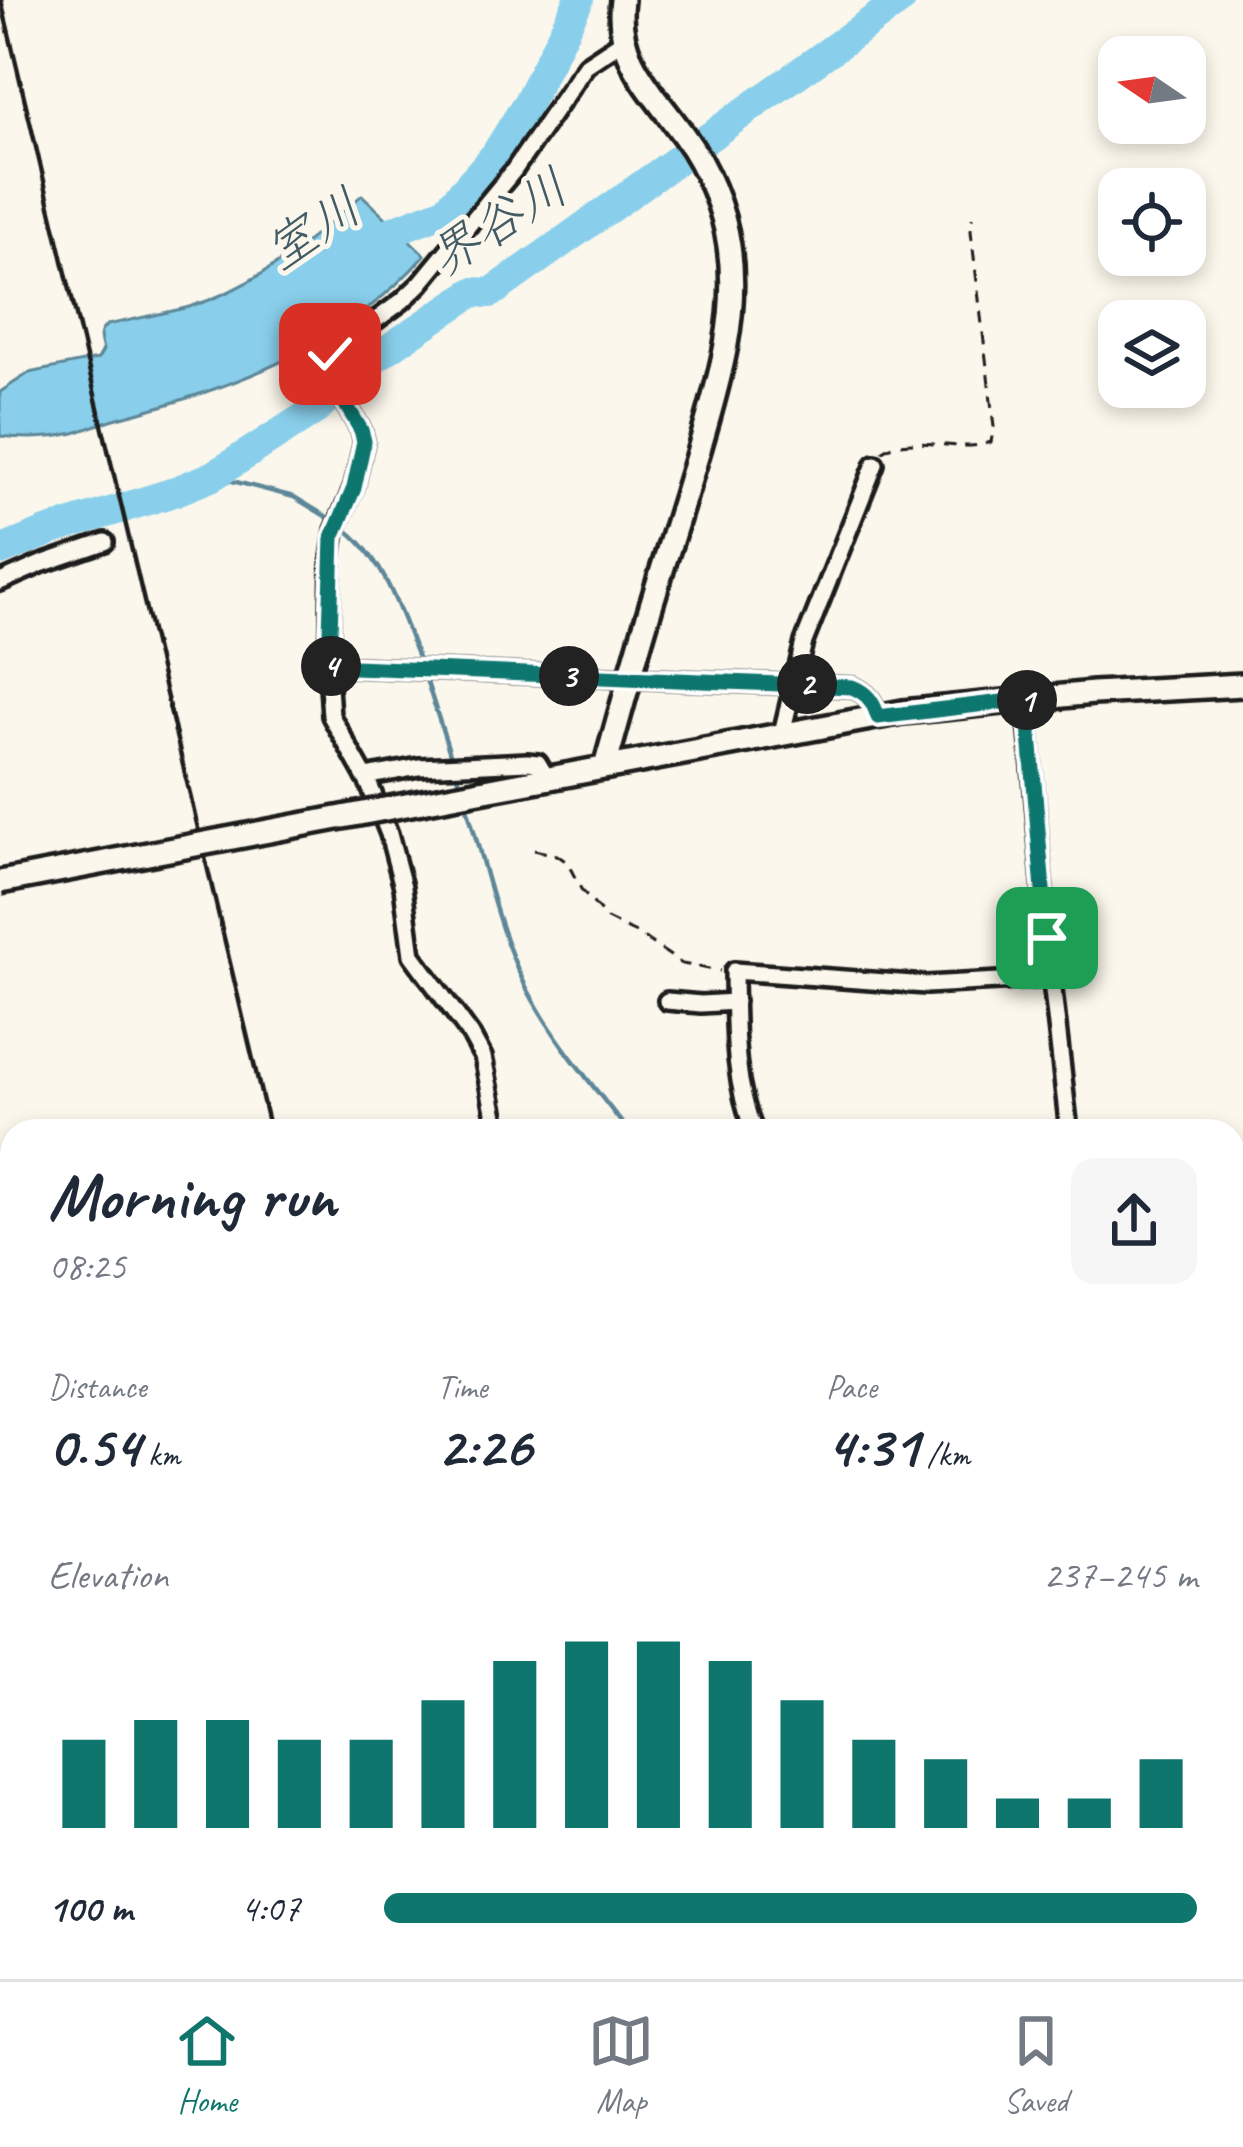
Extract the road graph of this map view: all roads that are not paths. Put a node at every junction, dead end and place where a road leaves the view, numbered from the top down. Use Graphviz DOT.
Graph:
graph roads {
  1 [pos="622,0"];
  2 [pos="624,40"];
  3 [pos="875,464"];
  4 [pos="105,542"];
  5 [pos="0,582"];
  6 [pos="329,666"];
  7 [pos="630,679"];
  8 [pos="794,684"];
  9 [pos="1243,685"];
  10 [pos="1027,699"];
  11 [pos="878,717"];
  12 [pos="782,733"];
  13 [pos="605,767"];
  14 [pos="365,777"];
  15 [pos="548,778"];
  16 [pos="0,882"];
  17 [pos="1052,978"];
  18 [pos="667,1001"];
  19 [pos="734,1003"];
  20 [pos="496,1119"];
  21 [pos="751,1119"];
  22 [pos="1068,1119"];
  1 -- 2 [label="street"];
  2 -- 6 [label="street"];
  2 -- 7 [label="street"];
  3 -- 8 [label="street"];
  4 -- 5 [label="street"];
  6 -- 7 [label="street"];
  6 -- 14 [label="street"];
  7 -- 8 [label="street"];
  7 -- 13 [label="street"];
  8 -- 11 [label="street"];
  8 -- 12 [label="street"];
  9 -- 10 [label="street"];
  10 -- 11 [label="street"];
  10 -- 17 [label="street"];
  11 -- 12 [label="street"];
  12 -- 13 [label="street"];
  13 -- 15 [label="street"];
  14 -- 15 [label="street"];
  14 -- 20 [label="street"];
  15 -- 16 [label="street, bridge"];
  17 -- 19 [label="street"];
  17 -- 22 [label="street"];
  18 -- 19 [label="street"];
  19 -- 21 [label="street"];
}
